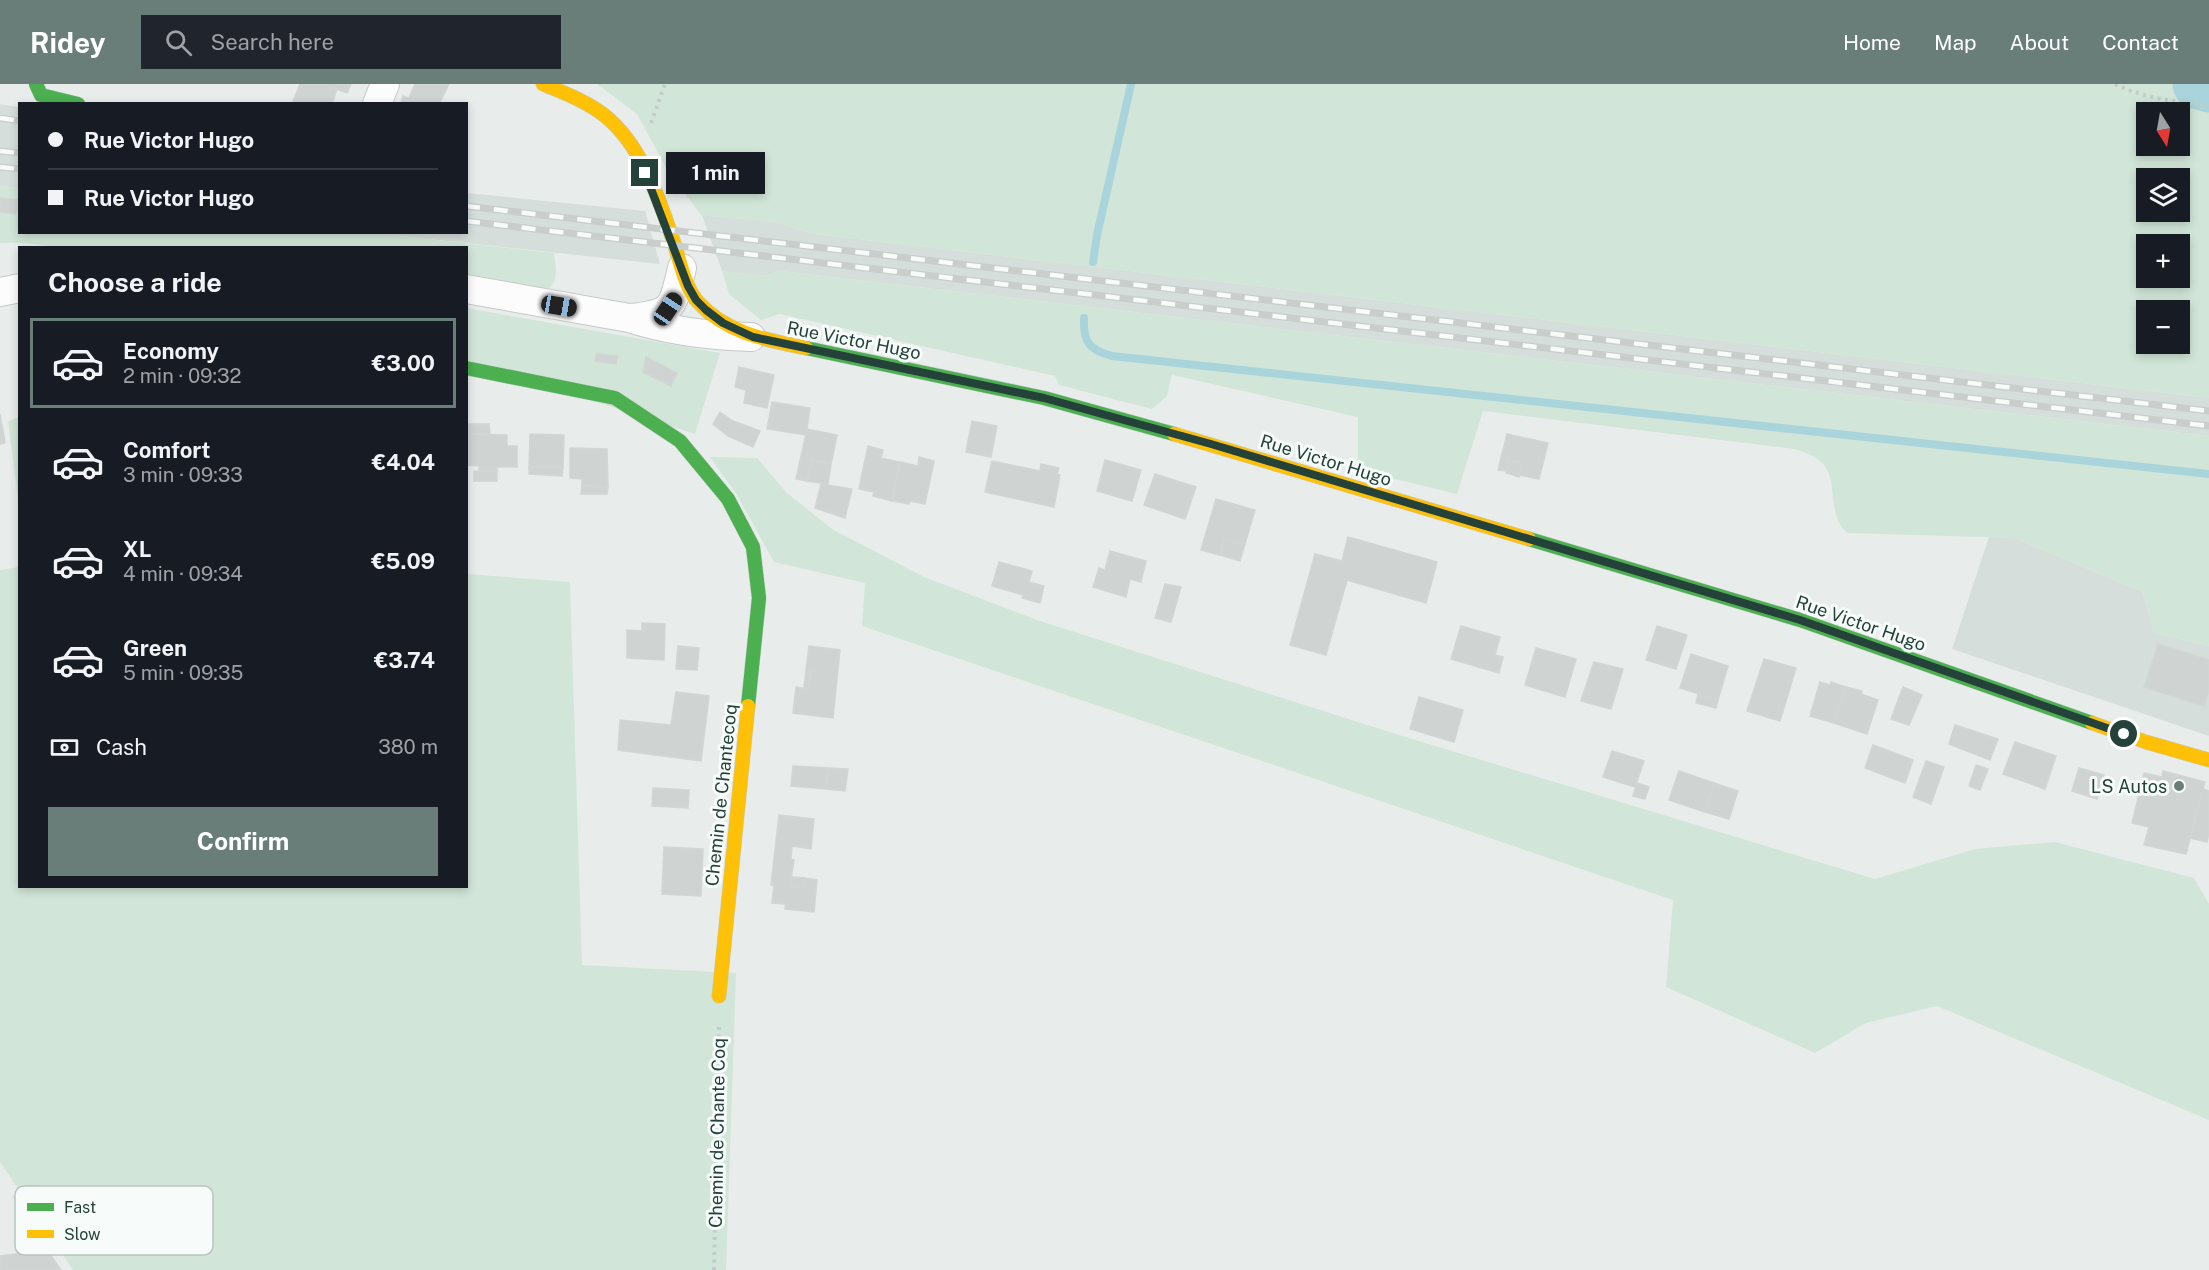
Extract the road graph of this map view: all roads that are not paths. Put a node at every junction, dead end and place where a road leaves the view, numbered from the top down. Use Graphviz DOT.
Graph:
graph roads {
  1 [pos="36,84"];
  2 [pos="385,84"];
  3 [pos="543,84"];
  4 [pos="70,102"];
  5 [pos="378,102"];
  6 [pos="682,268"];
  7 [pos="18,288"];
  8 [pos="468,290"];
  9 [pos="0,292"];
  10 [pos="629,318"];
  11 [pos="753,337"];
  12 [pos="468,368"];
  13 [pos="2209,760"];
  14 [pos="719,996"];
  1 -- 4 [label="main road"];
  2 -- 5 [label="street"];
  3 -- 6 [label="main road, Rue Victor Hugo"];
  6 -- 10 [label="street"];
  6 -- 11 [label="main road, Rue Victor Hugo"];
  7 -- 9 [label="street"];
  8 -- 10 [label="street"];
  10 -- 11 [label="street"];
  11 -- 13 [label="main road, Rue Victor Hugo"];
  12 -- 14 [label="main road, Chemin de Chantecoq"];
}
